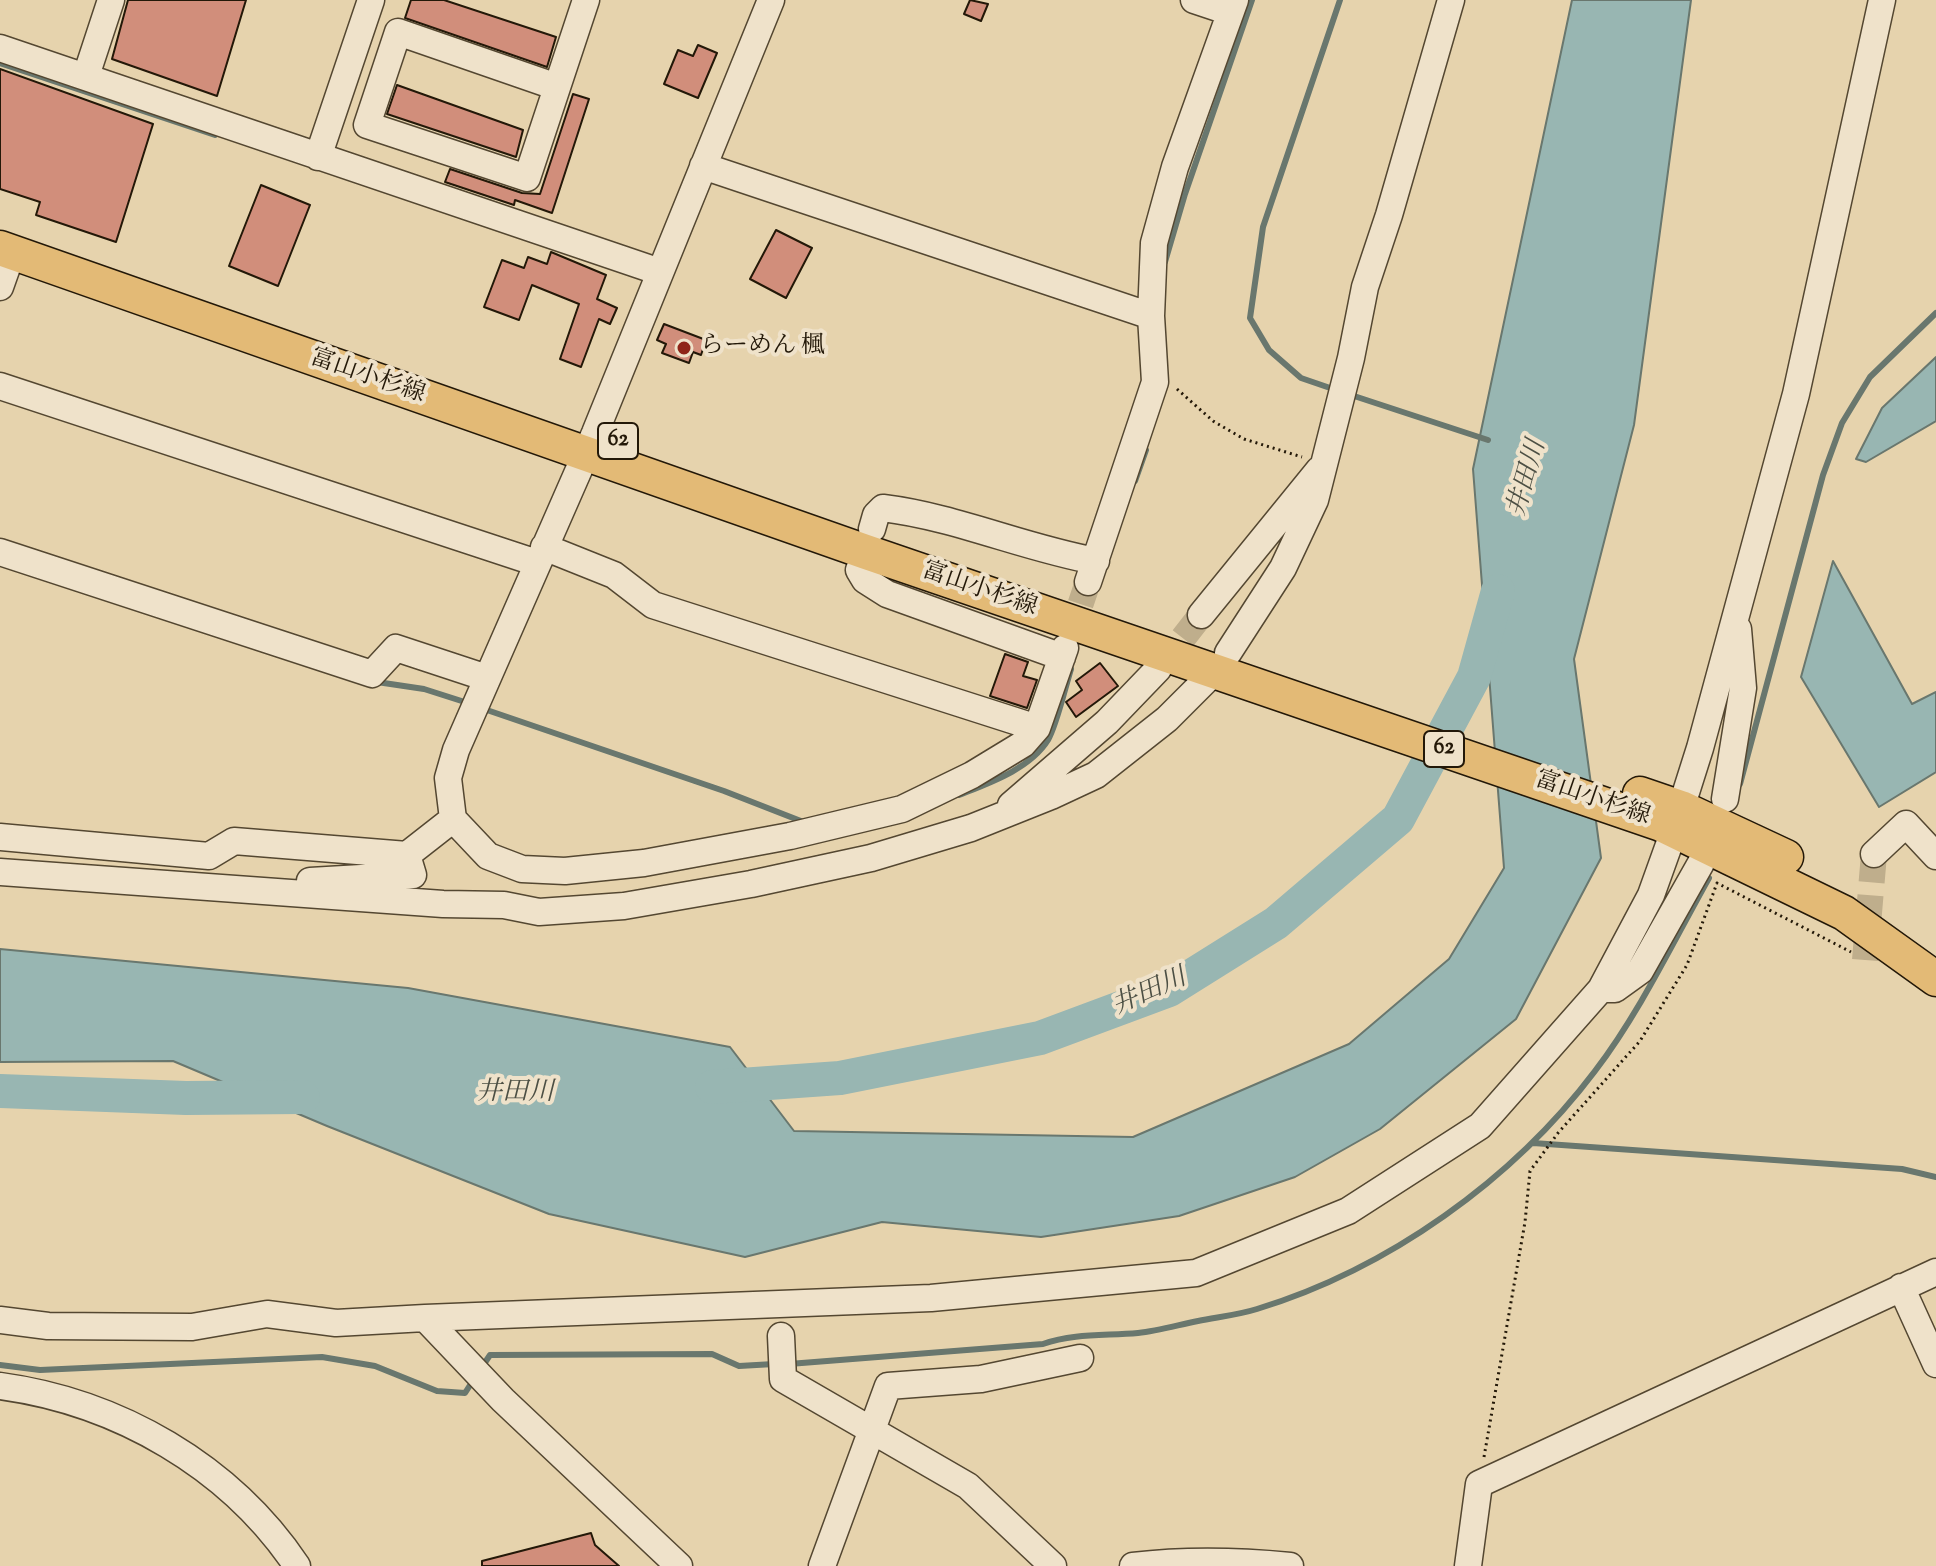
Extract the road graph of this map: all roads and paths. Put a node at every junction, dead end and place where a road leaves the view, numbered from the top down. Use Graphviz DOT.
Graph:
graph roads {
  1 [pos="111,0"];
  2 [pos="371,0"];
  3 [pos="586,0"];
  4 [pos="771,0"];
  5 [pos="1194,0"];
  6 [pos="1451,0"];
  7 [pos="1882,0"];
  8 [pos="1232,6"];
  9 [pos="0,48"];
  10 [pos="86,76"];
  11 [pos="557,87"];
  12 [pos="318,157"];
  13 [pos="703,166"];
  14 [pos="4,241"];
  15 [pos="660,272"];
  16 [pos="0,287"];
  17 [pos="1151,316"];
  18 [pos="1155,382"];
  19 [pos="0,386"];
  20 [pos="590,443"];
  21 [pos="1324,464"];
  22 [pos="869,541"];
  23 [pos="0,552"];
  24 [pos="540,555"];
  25 [pos="1737,613"];
  26 [pos="1201,615"];
  27 [pos="1227,664"];
  28 [pos="1158,669"];
  29 [pos="487,678"];
  30 [pos="1037,728"];
  31 [pos="1725,799"];
  32 [pos="1671,816"];
  33 [pos="997,818"];
  34 [pos="453,819"];
  35 [pos="0,837"];
  36 [pos="1874,854"];
  37 [pos="407,855"];
  38 [pos="1936,856"];
  39 [pos="1701,863"];
  40 [pos="0,872"];
  41 [pos="264,891"];
  42 [pos="1936,951"];
  43 [pos="1854,954"];
  44 [pos="1936,979"];
  45 [pos="1601,989"];
  46 [pos="1936,1272"];
  47 [pos="1901,1287"];
  48 [pos="425,1318"];
  49 [pos="0,1320"];
  50 [pos="781,1336"];
  51 [pos="1080,1358"];
  52 [pos="1936,1364"];
  53 [pos="0,1386"];
  54 [pos="872,1429"];
  55 [pos="1479,1484"];
  56 [pos="297,1566"];
  57 [pos="679,1566"];
  58 [pos="822,1566"];
  59 [pos="1053,1566"];
  60 [pos="1133,1566"];
  61 [pos="1290,1566"];
  62 [pos="1468,1566"];
  1 -- 10 [label="street"];
  2 -- 12 [label="street"];
  3 -- 11 [label="street"];
  4 -- 13 [label="street"];
  5 -- 8 [label="street"];
  6 -- 21 [label="street"];
  7 -- 25 [label="street"];
  8 -- 17 [label="street"];
  9 -- 10 [label="street"];
  10 -- 12 [label="street"];
  11 -- 11 [label="street"];
  12 -- 15 [label="street"];
  13 -- 15 [label="street"];
  13 -- 17 [label="street"];
  14 -- 16 [label="street"];
  14 -- 20 [label="main road, 富山小杉線 / 62"];
  15 -- 20 [label="street"];
  17 -- 18 [label="street"];
  18 -- 21 [label="path"];
  18 -- 22 [label="street"];
  19 -- 24 [label="street"];
  20 -- 22 [label="main road, 富山小杉線 / 62"];
  20 -- 24 [label="street"];
  21 -- 26 [label="street"];
  21 -- 27 [label="street"];
  22 -- 27 [label="main road, 富山小杉線 / 62"];
  22 -- 30 [label="street"];
  23 -- 29 [label="street"];
  24 -- 29 [label="street"];
  24 -- 30 [label="street"];
  25 -- 31 [label="street"];
  25 -- 32 [label="street"];
  27 -- 32 [label="main road, 富山小杉線 / 62"];
  27 -- 33 [label="street"];
  28 -- 33 [label="street"];
  29 -- 34 [label="street"];
  30 -- 34 [label="street"];
  32 -- 42 [label="main road, 富山小杉線 / 62"];
  32 -- 44 [label="main road, 富山小杉線 / 62"];
  32 -- 45 [label="street"];
  33 -- 41 [label="street"];
  34 -- 37 [label="street"];
  35 -- 37 [label="street"];
  36 -- 38 [label="street"];
  37 -- 41 [label="street"];
  39 -- 45 [label="street"];
  40 -- 41 [label="street"];
  43 -- 55 [label="path"];
  45 -- 48 [label="street"];
  46 -- 47 [label="street"];
  47 -- 52 [label="street"];
  47 -- 55 [label="street"];
  48 -- 49 [label="street"];
  48 -- 57 [label="street"];
  50 -- 54 [label="street"];
  51 -- 54 [label="street"];
  53 -- 56 [label="street"];
  54 -- 58 [label="street"];
  54 -- 59 [label="street"];
  55 -- 62 [label="street"];
  60 -- 61 [label="street"];
}
